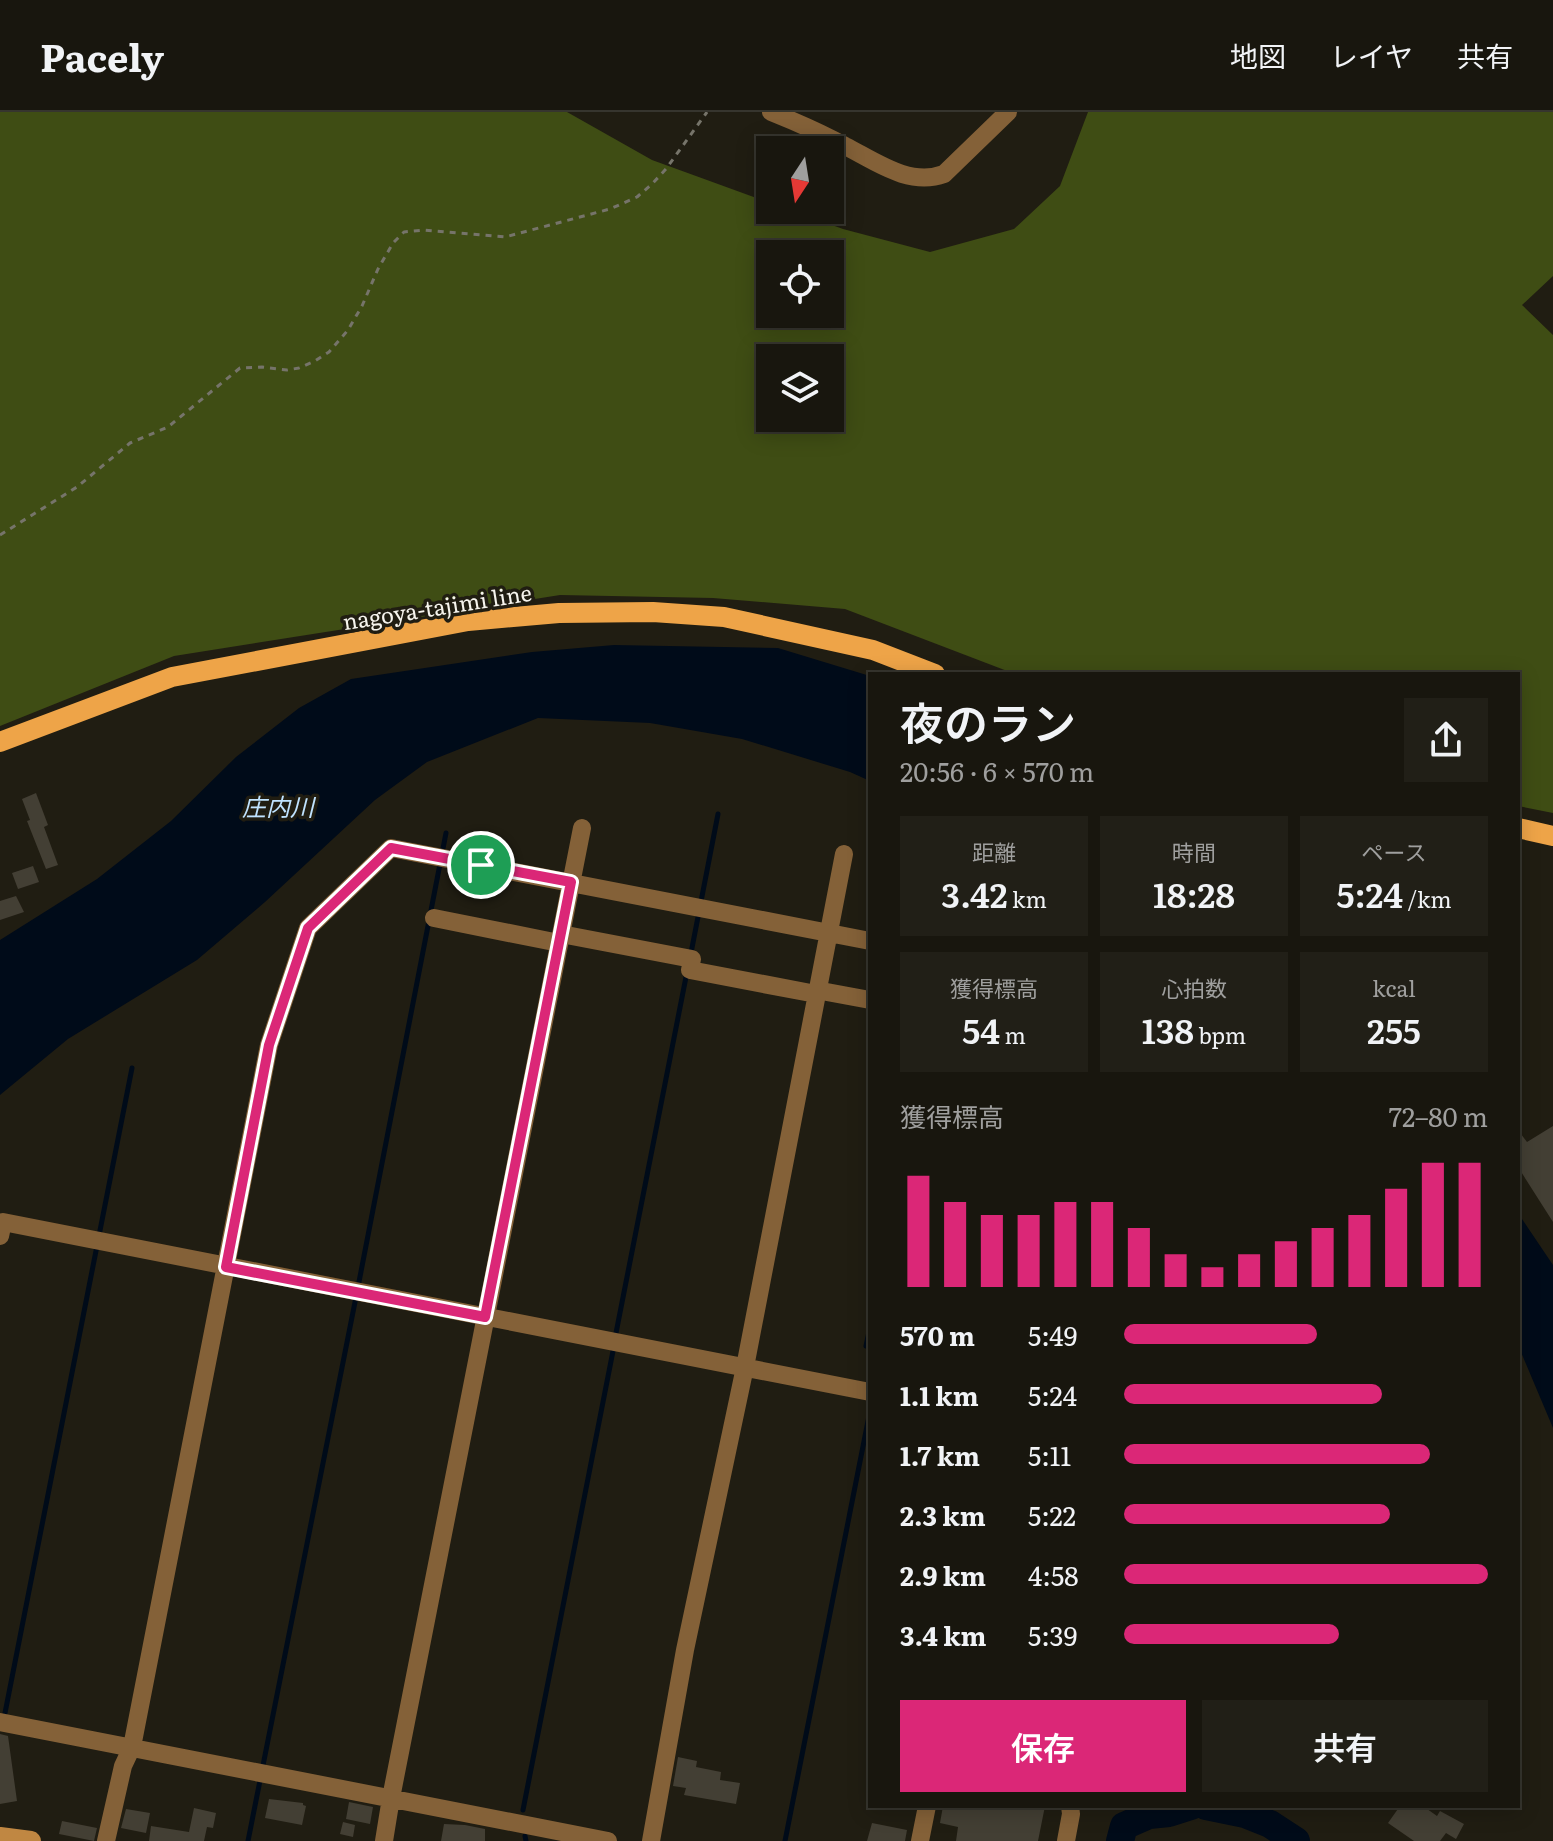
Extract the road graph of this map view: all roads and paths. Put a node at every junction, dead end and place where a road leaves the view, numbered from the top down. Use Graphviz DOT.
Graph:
graph roads {
  1 [pos="707,112"];
  2 [pos="771,112"];
  3 [pos="1008,112"];
  4 [pos="0,535"];
  5 [pos="930,672"];
  6 [pos="0,742"];
  7 [pos="582,828"];
  8 [pos="1520,828"];
  9 [pos="1553,836"];
  10 [pos="844,854"];
  11 [pos="571,882"];
  12 [pos="434,918"];
  13 [pos="828,933"];
  14 [pos="560,938"];
  15 [pos="868,941"];
  16 [pos="816,992"];
  17 [pos="868,1000"];
  18 [pos="0,1236"];
  19 [pos="226,1267"];
  20 [pos="485,1317"];
  21 [pos="745,1367"];
  22 [pos="868,1392"];
  23 [pos="0,1722"];
  24 [pos="132,1747"];
  25 [pos="391,1798"];
  26 [pos="927,1808"];
  27 [pos="1070,1808"];
  28 [pos="0,1837"];
  29 [pos="31,1841"];
  30 [pos="106,1841"];
  31 [pos="384,1841"];
  32 [pos="608,1841"];
  33 [pos="651,1841"];
  34 [pos="920,1841"];
  35 [pos="1066,1841"];
  1 -- 4 [label="path"];
  2 -- 3 [label="street"];
  5 -- 6 [label="main road, nagoya-tajimi line"];
  7 -- 11 [label="street"];
  8 -- 9 [label="main road"];
  10 -- 13 [label="street"];
  11 -- 13 [label="street"];
  11 -- 14 [label="street"];
  11 -- 19 [label="street"];
  12 -- 14 [label="street"];
  13 -- 15 [label="street"];
  13 -- 16 [label="street"];
  14 -- 16 [label="street"];
  14 -- 20 [label="street"];
  16 -- 17 [label="street"];
  16 -- 21 [label="street"];
  18 -- 19 [label="street"];
  19 -- 20 [label="street"];
  19 -- 24 [label="street"];
  20 -- 21 [label="street"];
  20 -- 25 [label="street"];
  21 -- 22 [label="street"];
  21 -- 33 [label="street"];
  23 -- 24 [label="street"];
  24 -- 25 [label="street"];
  24 -- 30 [label="street"];
  25 -- 31 [label="street"];
  25 -- 32 [label="street"];
  26 -- 34 [label="street"];
  27 -- 35 [label="street"];
  28 -- 29 [label="main road"];
}
